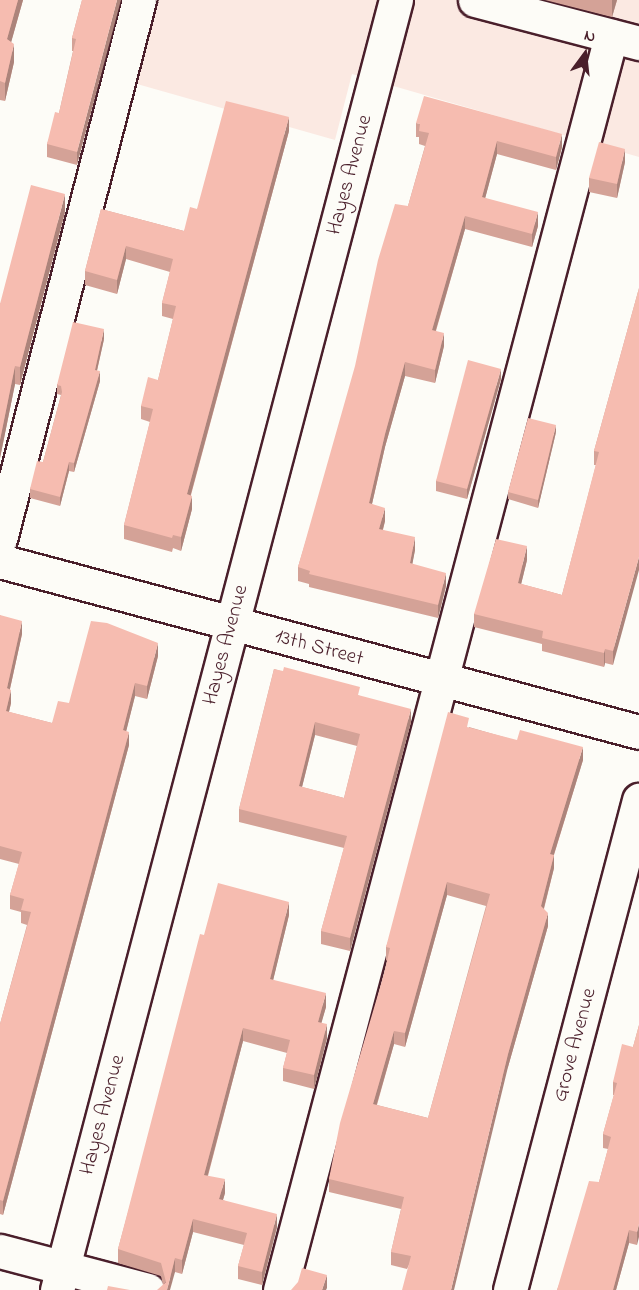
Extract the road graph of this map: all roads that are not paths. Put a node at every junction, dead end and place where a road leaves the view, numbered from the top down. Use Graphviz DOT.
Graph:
graph roads {
  1 [pos="139,0"];
  2 [pos="396,0"];
  3 [pos="475,0"];
  4 [pos="625,40"];
  5 [pos="0,539"];
  6 [pos="0,561"];
  7 [pos="232,625"];
  8 [pos="439,680"];
  9 [pos="639,732"];
  10 [pos="639,800"];
  11 [pos="0,1251"];
  12 [pos="60,1279"];
  13 [pos="148,1290"];
  14 [pos="280,1290"];
  15 [pos="510,1290"];
  1 -- 5 [label="street"];
  2 -- 7 [label="street, Hayes Avenue"];
  3 -- 4 [label="street"];
  4 -- 8 [label="street"];
  6 -- 7 [label="street, 13th Street"];
  7 -- 8 [label="street, 13th Street"];
  7 -- 12 [label="street, Hayes Avenue"];
  8 -- 9 [label="street, 13th Street"];
  8 -- 14 [label="street"];
  10 -- 15 [label="street, Grove Avenue"];
  11 -- 12 [label="street"];
  12 -- 13 [label="street"];
}
